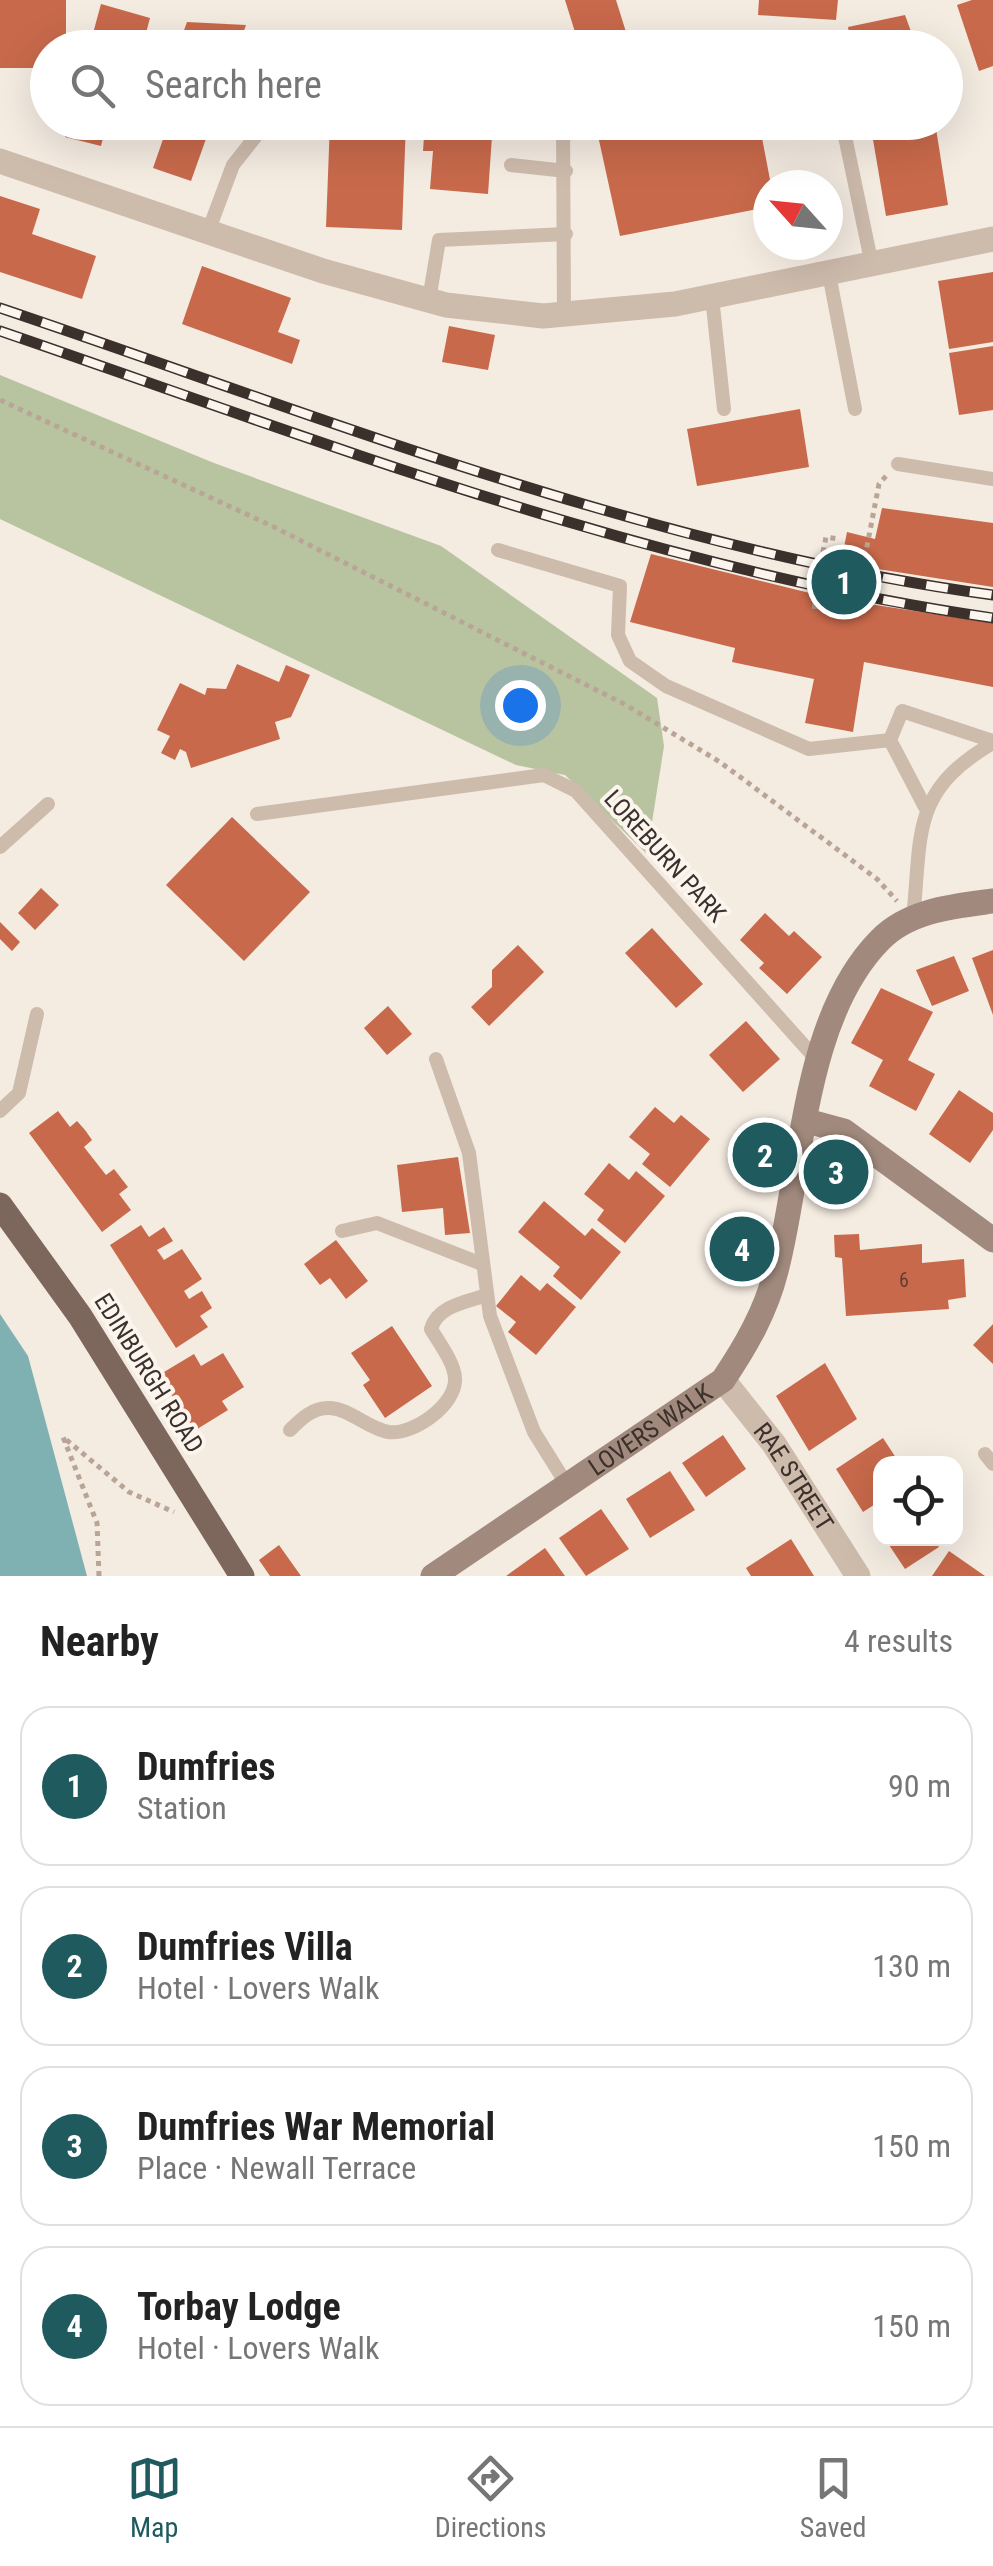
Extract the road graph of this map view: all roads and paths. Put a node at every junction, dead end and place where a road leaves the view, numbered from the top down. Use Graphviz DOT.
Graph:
graph roads {
  1 [pos="252,140"];
  2 [pos="563,140"];
  3 [pos="846,140"];
  4 [pos="0,161"];
  5 [pos="512,165"];
  6 [pos="566,171"];
  7 [pos="208,232"];
  8 [pos="566,234"];
  9 [pos="993,239"];
  10 [pos="872,266"];
  11 [pos="829,274"];
  12 [pos="712,297"];
  13 [pos="429,300"];
  14 [pos="564,314"];
  15 [pos="0,400"];
  16 [pos="724,409"];
  17 [pos="855,409"];
  18 [pos="898,464"];
  19 [pos="993,479"];
  20 [pos="838,539"];
  21 [pos="498,550"];
  22 [pos="863,567"];
  23 [pos="827,608"];
  24 [pos="890,740"];
  25 [pos="993,742"];
  26 [pos="48,804"];
  27 [pos="925,807"];
  28 [pos="257,814"];
  29 [pos="0,847"];
  30 [pos="993,901"];
  31 [pos="913,920"];
  32 [pos="38,1014"];
  33 [pos="436,1059"];
  34 [pos="817,1060"];
  35 [pos="0,1110"];
  36 [pos="807,1121"];
  37 [pos="0,1204"];
  38 [pos="342,1231"];
  39 [pos="993,1240"];
  40 [pos="482,1264"];
  41 [pos="487,1294"];
  42 [pos="724,1380"];
  43 [pos="290,1430"];
  44 [pos="567,1485"];
  45 [pos="209,1528"];
  46 [pos="99,1576"];
  47 [pos="242,1576"];
  48 [pos="433,1576"];
  49 [pos="858,1576"];
  1 -- 7 [label="lane"];
  2 -- 6 [label="lane"];
  3 -- 10 [label="lane"];
  4 -- 7 [label="street"];
  5 -- 6 [label="lane"];
  6 -- 8 [label="lane"];
  7 -- 13 [label="street"];
  8 -- 13 [label="lane"];
  8 -- 14 [label="lane"];
  9 -- 10 [label="street"];
  10 -- 11 [label="street"];
  11 -- 12 [label="street"];
  11 -- 17 [label="lane"];
  12 -- 14 [label="street"];
  12 -- 16 [label="lane"];
  13 -- 14 [label="street"];
  15 -- 31 [label="path"];
  18 -- 19 [label="lane"];
  18 -- 22 [label="path"];
  20 -- 23 [label="path"];
  21 -- 24 [label="lane"];
  24 -- 25 [label="lane"];
  24 -- 27 [label="lane"];
  25 -- 27 [label="lane"];
  26 -- 29 [label="lane"];
  27 -- 31 [label="lane"];
  28 -- 34 [label="lane, LOREBURN PARK"];
  30 -- 31 [label="street, LOVERS WALK"];
  31 -- 34 [label="street, LOVERS WALK"];
  32 -- 35 [label="lane"];
  33 -- 40 [label="lane"];
  34 -- 36 [label="street, LOVERS WALK"];
  36 -- 39 [label="street"];
  36 -- 42 [label="street, LOVERS WALK"];
  37 -- 45 [label="main road, EDINBURGH ROAD"];
  38 -- 40 [label="lane"];
  40 -- 41 [label="lane"];
  41 -- 43 [label="lane"];
  41 -- 44 [label="lane"];
  42 -- 44 [label="street, LOVERS WALK"];
  42 -- 49 [label="street, RAE STREET"];
  44 -- 48 [label="street, LOVERS WALK"];
  45 -- 46 [label="path"];
  45 -- 47 [label="main road, EDINBURGH ROAD"];
}
